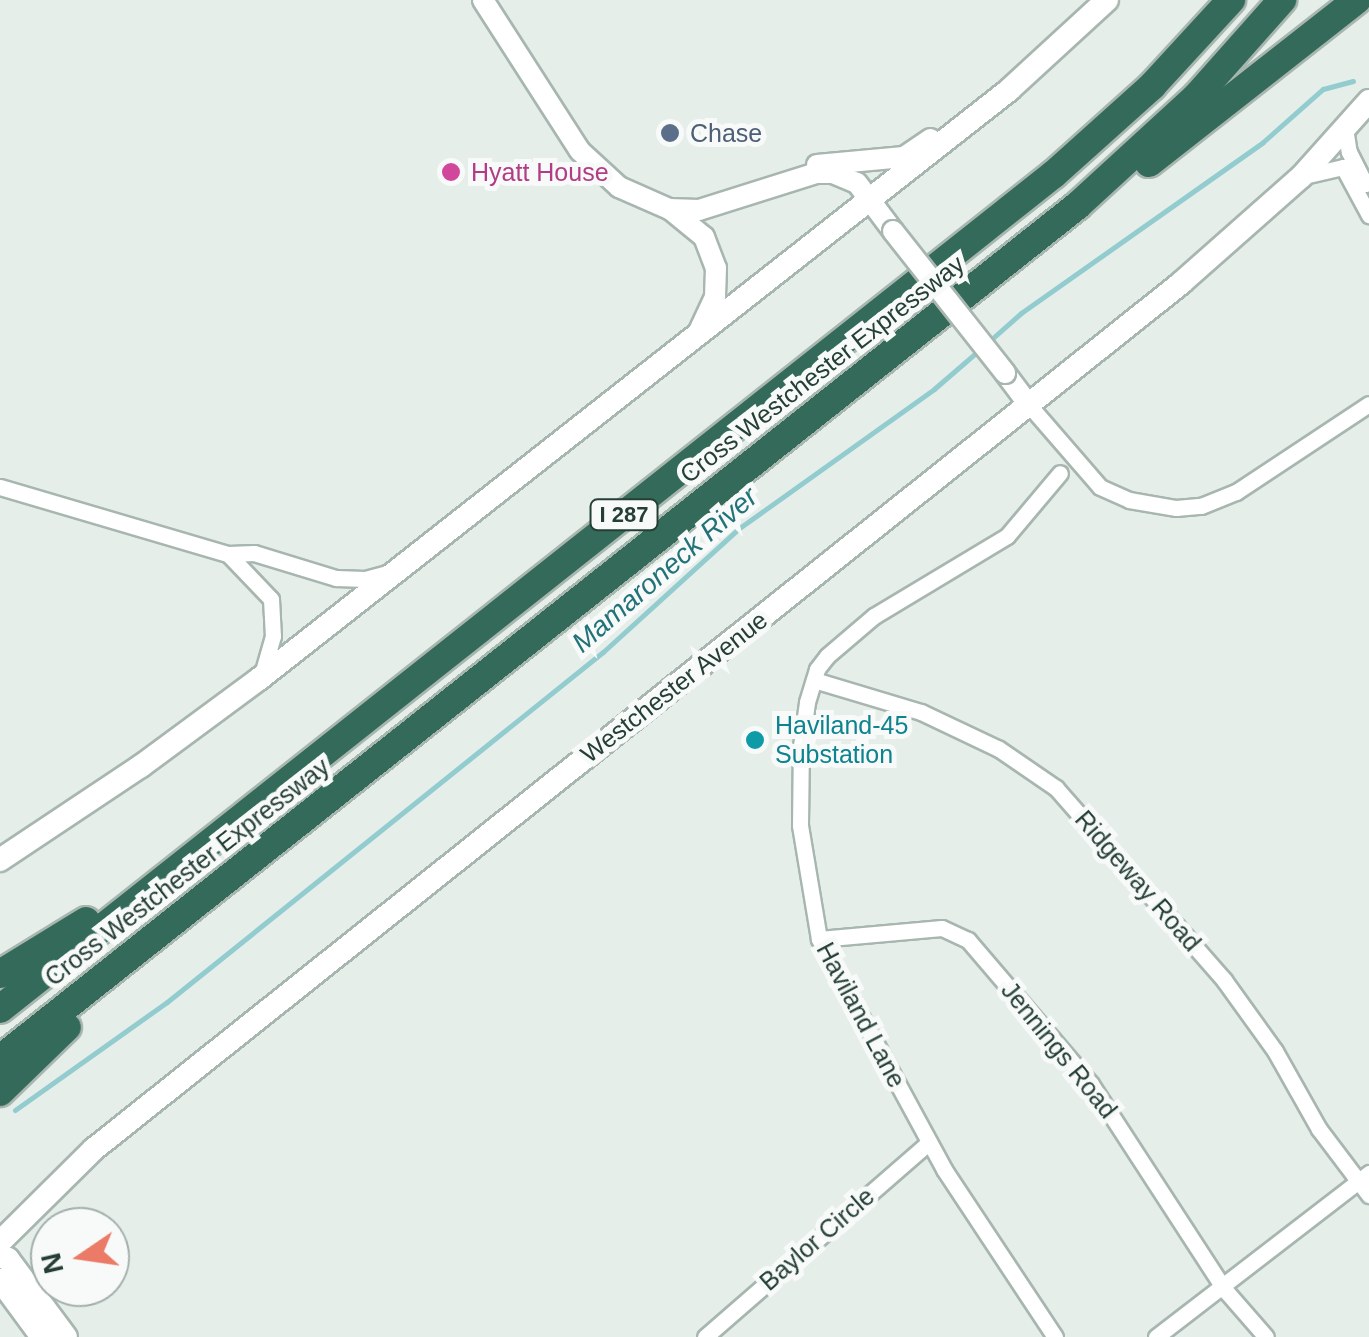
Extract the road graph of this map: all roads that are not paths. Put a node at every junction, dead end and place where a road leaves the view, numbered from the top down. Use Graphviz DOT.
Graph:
graph roads {
  1 [pos="483,0"];
  2 [pos="1107,0"];
  3 [pos="1282,0"];
  4 [pos="1358,0"];
  5 [pos="1228,3"];
  6 [pos="1009,90"];
  7 [pos="1369,101"];
  8 [pos="1345,128"];
  9 [pos="1300,176"];
  10 [pos="776,186"];
  11 [pos="1369,192"];
  12 [pos="870,200"];
  13 [pos="669,209"];
  14 [pos="1369,215"];
  15 [pos="992,274"];
  16 [pos="697,334"];
  17 [pos="1369,404"];
  18 [pos="1029,405"];
  19 [pos="1060,472"];
  20 [pos="0,487"];
  21 [pos="228,554"];
  22 [pos="396,570"];
  23 [pos="259,679"];
  24 [pos="814,680"];
  25 [pos="194,856"];
  26 [pos="0,860"];
  27 [pos="212,891"];
  28 [pos="819,939"];
  29 [pos="0,974"];
  30 [pos="0,1009"];
  31 [pos="0,1058"];
  32 [pos="0,1092"];
  33 [pos="928,1142"];
  34 [pos="1363,1176"];
  35 [pos="1369,1195"];
  36 [pos="0,1242"];
  37 [pos="0,1256"];
  38 [pos="1221,1283"];
  39 [pos="3,1288"];
  40 [pos="42,1337"];
  41 [pos="66,1337"];
  42 [pos="706,1337"];
  43 [pos="1055,1337"];
  44 [pos="1156,1337"];
  45 [pos="1266,1337"];
  1 -- 13 [label="street"];
  2 -- 6 [label="main road"];
  3 -- 15 [label="highway, Cross Westchester Expressway / I 287"];
  4 -- 15 [label="highway"];
  5 -- 25 [label="highway, Cross Westchester Expressway / I 287"];
  6 -- 10 [label="street"];
  6 -- 12 [label="main road"];
  7 -- 8 [label="main road, Westchester Avenue"];
  8 -- 9 [label="main road, Westchester Avenue"];
  8 -- 11 [label="street"];
  9 -- 14 [label="street"];
  9 -- 18 [label="main road, Westchester Avenue"];
  10 -- 12 [label="street"];
  10 -- 13 [label="street"];
  12 -- 16 [label="main road"];
  12 -- 18 [label="street, bridge"];
  13 -- 16 [label="street"];
  15 -- 27 [label="highway, Cross Westchester Expressway / I 287"];
  16 -- 22 [label="main road"];
  17 -- 18 [label="street"];
  18 -- 36 [label="main road, Westchester Avenue"];
  19 -- 24 [label="street, Haviland Lane"];
  20 -- 21 [label="street"];
  21 -- 22 [label="street"];
  21 -- 23 [label="street"];
  22 -- 23 [label="main road"];
  23 -- 26 [label="main road"];
  24 -- 28 [label="street, Haviland Lane"];
  24 -- 34 [label="street, Ridgeway Road"];
  25 -- 29 [label="highway"];
  25 -- 30 [label="highway, Cross Westchester Expressway / I 287"];
  27 -- 31 [label="highway, Cross Westchester Expressway / I 287"];
  27 -- 32 [label="highway"];
  28 -- 33 [label="street, Haviland Lane"];
  28 -- 38 [label="street, Jennings Road"];
  33 -- 42 [label="street, Baylor Circle"];
  33 -- 43 [label="street, Haviland Lane"];
  34 -- 35 [label="street, Ridgeway Road"];
  34 -- 38 [label="street"];
  37 -- 41 [label="main road"];
  38 -- 44 [label="street"];
  38 -- 45 [label="street, Jennings Road"];
  39 -- 40 [label="main road"];
}
